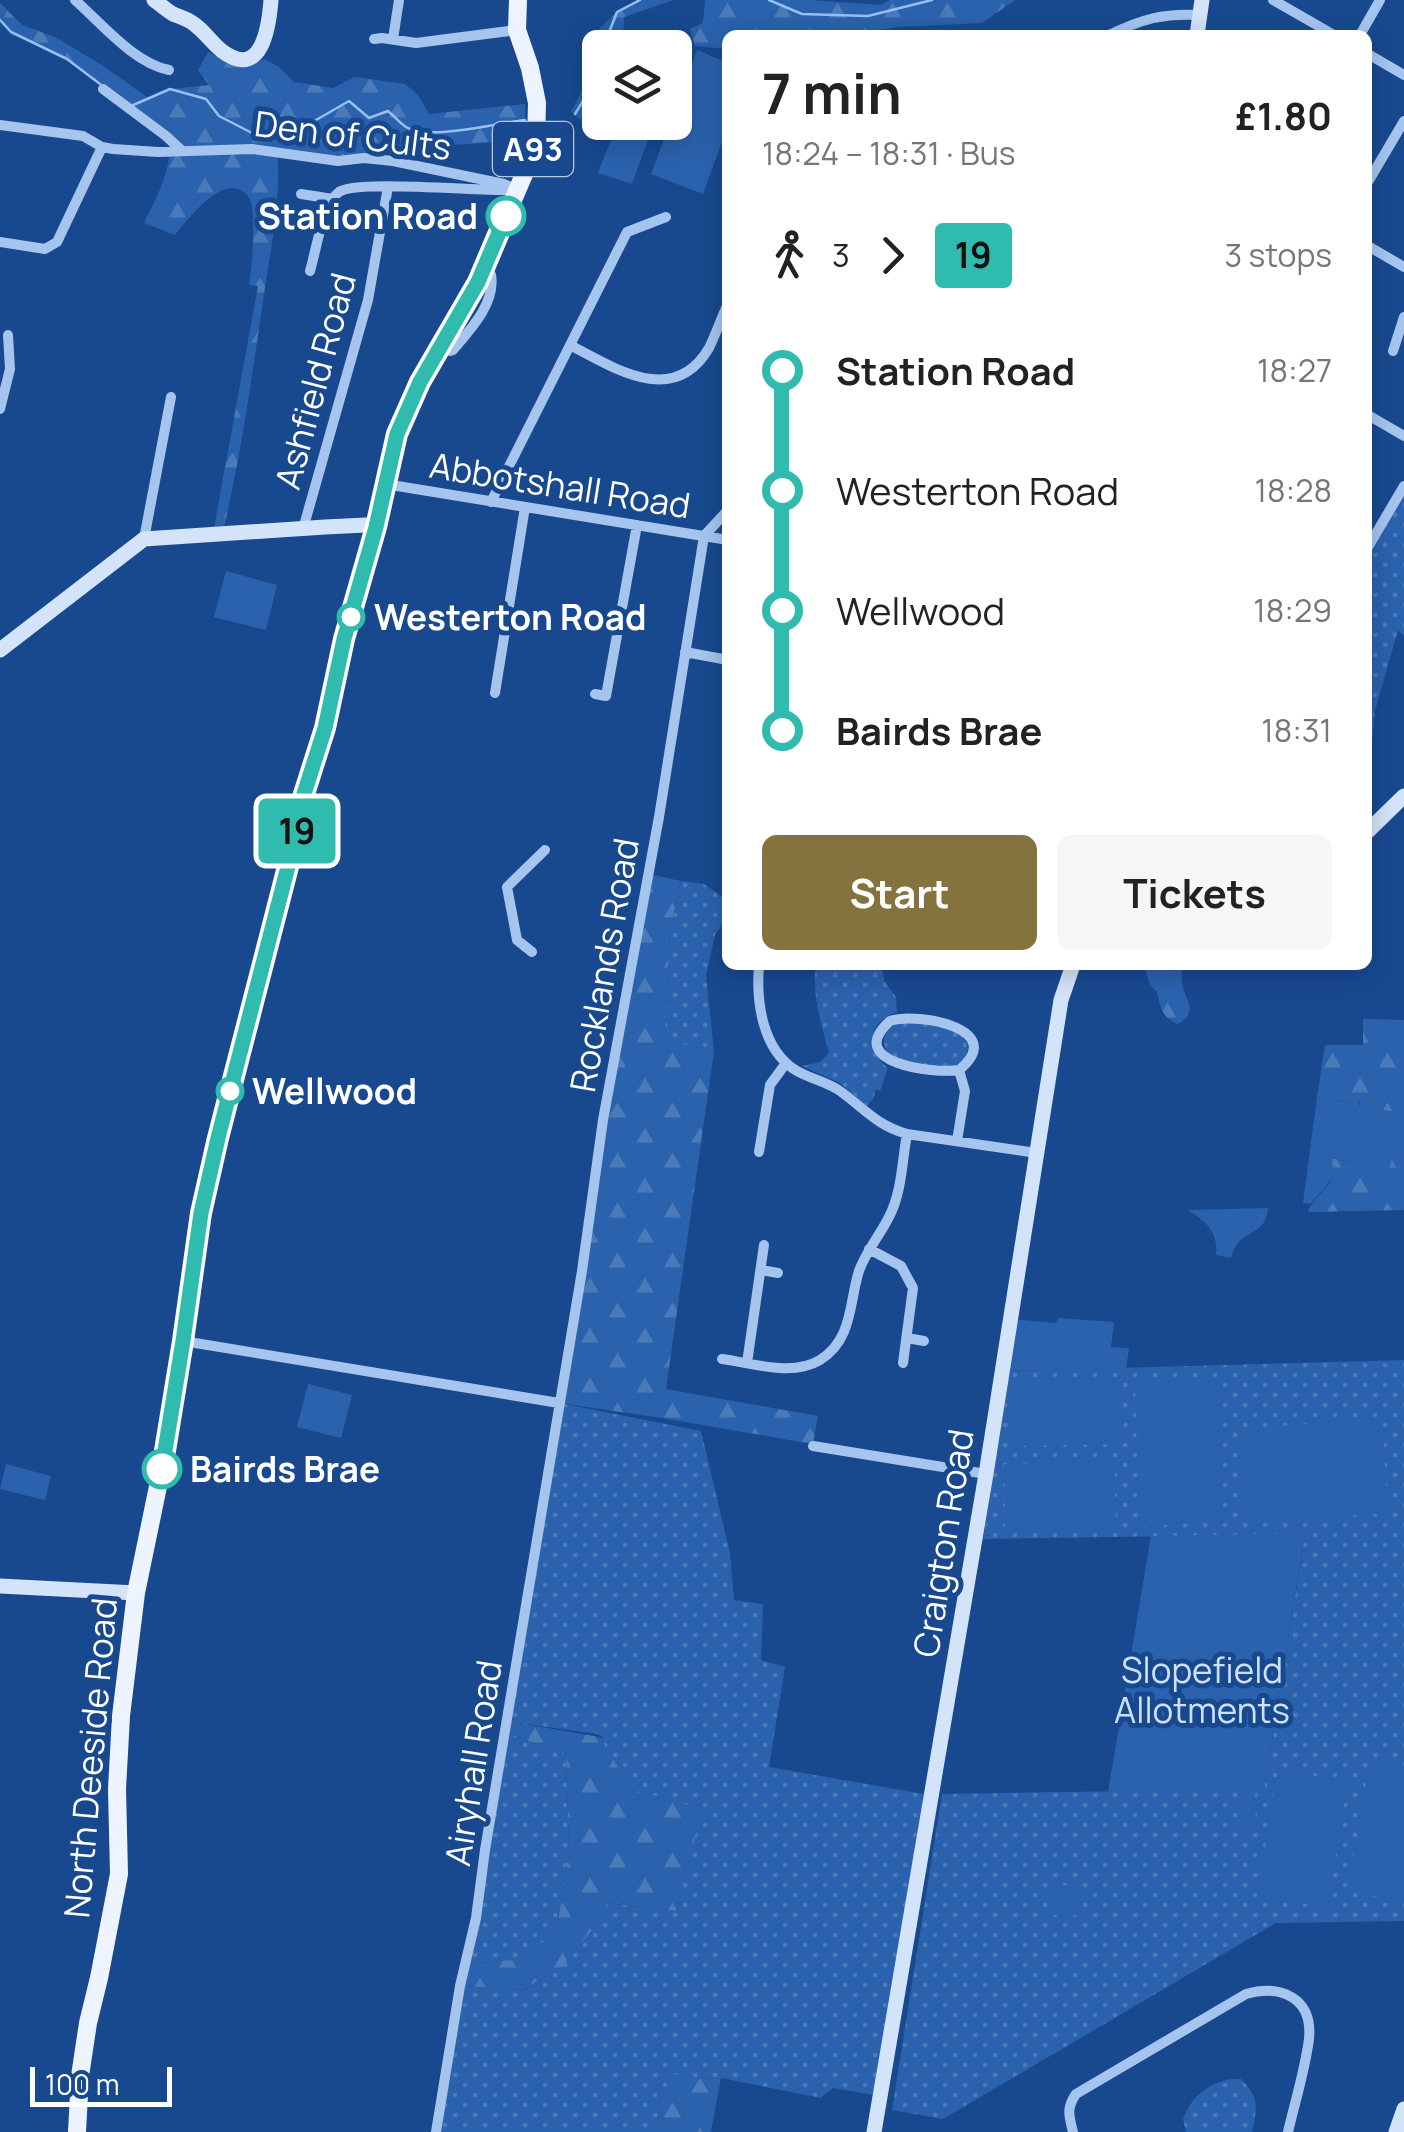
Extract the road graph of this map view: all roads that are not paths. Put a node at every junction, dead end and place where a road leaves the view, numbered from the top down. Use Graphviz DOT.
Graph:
graph roads {
  1 [pos="75,0"];
  2 [pos="154,0"];
  3 [pos="271,0"];
  4 [pos="400,0"];
  5 [pos="518,0"];
  6 [pos="1273,0"];
  7 [pos="1380,0"];
  8 [pos="1201,8"];
  9 [pos="517,30"];
  10 [pos="1121,30"];
  11 [pos="1325,30"];
  12 [pos="1363,30"];
  13 [pos="374,39"];
  14 [pos="393,39"];
  15 [pos="1372,56"];
  16 [pos="170,70"];
  17 [pos="1404,75"];
  18 [pos="103,89"];
  19 [pos="1404,121"];
  20 [pos="0,125"];
  21 [pos="102,148"];
  22 [pos="181,150"];
  23 [pos="1372,175"];
  24 [pos="388,187"];
  25 [pos="517,190"];
  26 [pos="301,194"];
  27 [pos="333,199"];
  28 [pos="666,217"];
  29 [pos="0,242"];
  30 [pos="1372,248"];
  31 [pos="1404,267"];
  32 [pos="310,270"];
  33 [pos="722,317"];
  34 [pos="1404,317"];
  35 [pos="8,336"];
  36 [pos="570,345"];
  37 [pos="1393,351"];
  38 [pos="4,356"];
  39 [pos="171,397"];
  40 [pos="0,409"];
  41 [pos="1372,416"];
  42 [pos="1404,436"];
  43 [pos="384,484"];
  44 [pos="1404,486"];
  45 [pos="491,502"];
  46 [pos="525,507"];
  47 [pos="722,516"];
  48 [pos="637,525"];
  49 [pos="376,527"];
  50 [pos="304,529"];
  51 [pos="704,536"];
  52 [pos="144,538"];
  53 [pos="722,539"];
  54 [pos="1372,540"];
  55 [pos="0,650"];
  56 [pos="685,652"];
  57 [pos="722,659"];
  58 [pos="495,694"];
  59 [pos="594,694"];
  60 [pos="1404,796"];
  61 [pos="1372,827"];
  62 [pos="545,850"];
  63 [pos="532,952"];
  64 [pos="758,970"];
  65 [pos="1070,970"];
  66 [pos="786,1063"];
  67 [pos="959,1070"];
  68 [pos="906,1134"];
  69 [pos="957,1141"];
  70 [pos="760,1152"];
  71 [pos="1037,1152"];
  72 [pos="764,1245"];
  73 [pos="869,1249"];
  74 [pos="761,1270"];
  75 [pos="778,1273"];
  76 [pos="907,1338"];
  77 [pos="183,1341"];
  78 [pos="924,1341"];
  79 [pos="722,1359"];
  80 [pos="747,1362"];
  81 [pos="903,1364"];
  82 [pos="559,1403"];
  83 [pos="813,1446"];
  84 [pos="986,1474"];
  85 [pos="0,1586"];
  86 [pos="136,1593"];
  87 [pos="1404,2112"];
  88 [pos="77,2132"];
  89 [pos="436,2132"];
  90 [pos="874,2132"];
  91 [pos="1073,2132"];
  92 [pos="1288,2132"];
  93 [pos="1396,2132"];
  1 -- 16 [label="street"];
  2 -- 3 [label="street"];
  4 -- 14 [label="street"];
  5 -- 9 [label="main road, North Deeside Road / A93"];
  6 -- 11 [label="street"];
  7 -- 12 [label="street"];
  8 -- 10 [label="street"];
  9 -- 14 [label="street"];
  9 -- 25 [label="main road, North Deeside Road / A93"];
  13 -- 14 [label="street"];
  15 -- 17 [label="street"];
  18 -- 22 [label="street"];
  19 -- 23 [label="street"];
  20 -- 21 [label="street, Den of Cults"];
  21 -- 22 [label="street, Den of Cults"];
  21 -- 29 [label="street"];
  22 -- 25 [label="street, Den of Cults"];
  24 -- 25 [label="street"];
  24 -- 27 [label="street"];
  24 -- 50 [label="street, Ashfield Road"];
  25 -- 43 [label="main road, North Deeside Road / A93"];
  26 -- 27 [label="street"];
  27 -- 32 [label="street"];
  28 -- 36 [label="street"];
  30 -- 31 [label="street"];
  33 -- 36 [label="street"];
  34 -- 37 [label="street"];
  35 -- 38 [label="street"];
  36 -- 45 [label="street"];
  38 -- 40 [label="street"];
  39 -- 52 [label="street"];
  41 -- 42 [label="street"];
  43 -- 45 [label="street, Abbotshall Road"];
  43 -- 49 [label="main road, North Deeside Road / A93"];
  44 -- 54 [label="street"];
  45 -- 46 [label="street, Abbotshall Road"];
  46 -- 48 [label="street, Abbotshall Road"];
  46 -- 58 [label="street"];
  47 -- 51 [label="street"];
  48 -- 51 [label="street, Abbotshall Road"];
  48 -- 59 [label="street"];
  49 -- 50 [label="street"];
  49 -- 77 [label="main road, North Deeside Road / A93"];
  50 -- 52 [label="street"];
  51 -- 53 [label="street, Abbotshall Road"];
  51 -- 56 [label="street, Rocklands Road"];
  52 -- 55 [label="street"];
  56 -- 57 [label="street"];
  56 -- 82 [label="street, Rocklands Road"];
  60 -- 61 [label="street"];
  62 -- 63 [label="street"];
  64 -- 66 [label="street"];
  65 -- 71 [label="street, Craigton Road"];
  66 -- 68 [label="street"];
  66 -- 70 [label="street"];
  67 -- 67 [label="street"];
  67 -- 69 [label="street"];
  68 -- 69 [label="street"];
  68 -- 73 [label="street"];
  69 -- 71 [label="street"];
  71 -- 84 [label="street, Craigton Road"];
  72 -- 74 [label="street"];
  73 -- 76 [label="street"];
  73 -- 80 [label="street"];
  74 -- 75 [label="street"];
  74 -- 80 [label="street"];
  76 -- 78 [label="street"];
  76 -- 81 [label="street"];
  77 -- 82 [label="street"];
  77 -- 86 [label="main road, North Deeside Road / A93"];
  79 -- 80 [label="street"];
  82 -- 89 [label="street, Airyhall Road"];
  83 -- 84 [label="street"];
  84 -- 90 [label="street, Craigton Road"];
  85 -- 86 [label="street"];
  86 -- 88 [label="main road, North Deeside Road / A93"];
  87 -- 93 [label="street"];
  91 -- 92 [label="street"];
}
